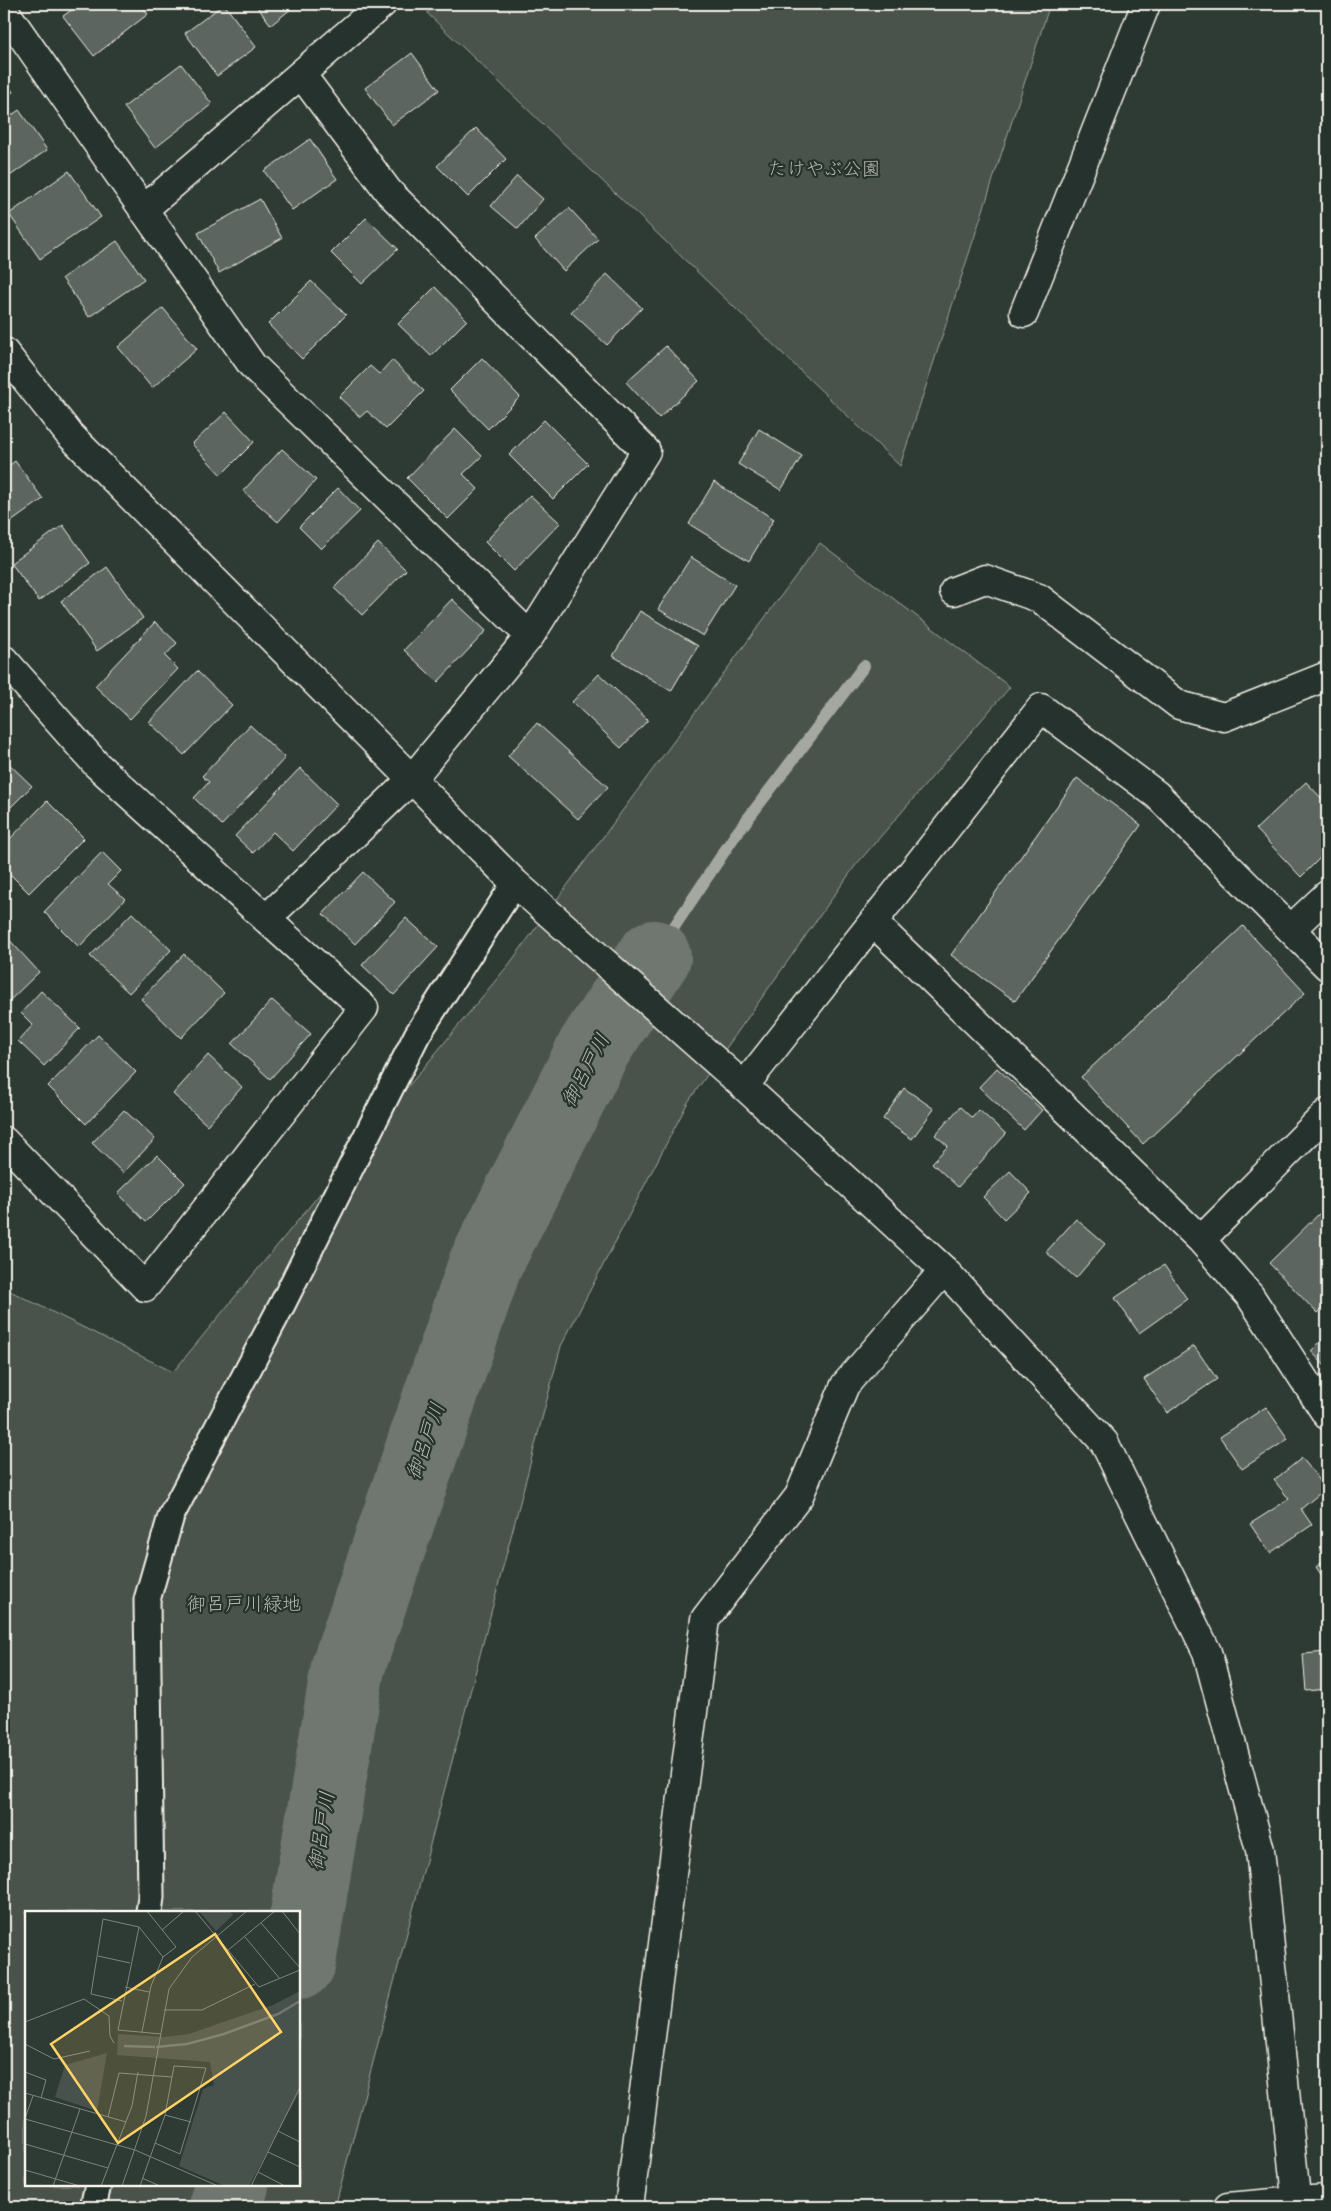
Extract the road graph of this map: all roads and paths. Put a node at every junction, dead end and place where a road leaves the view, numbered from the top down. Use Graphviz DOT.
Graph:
graph roads {
  1 [pos="382,4"];
  2 [pos="1146,4"];
  3 [pos="4,10"];
  4 [pos="301,74"];
  5 [pos="143,210"];
  6 [pos="1024,313"];
  7 [pos="4,352"];
  8 [pos="954,591"];
  9 [pos="530,636"];
  10 [pos="4,660"];
  11 [pos="1327,676"];
  12 [pos="411,780"];
  13 [pos="515,884"];
  14 [pos="1327,895"];
  15 [pos="266,919"];
  16 [pos="874,923"];
  17 [pos="1292,928"];
  18 [pos="1327,966"];
  19 [pos="744,1086"];
  20 [pos="1327,1113"];
  21 [pos="4,1141"];
  22 [pos="1200,1240"];
  23 [pos="944,1270"];
  24 [pos="1327,1415"];
  25 [pos="149,1911"];
  26 [pos="98,2186"];
  27 [pos="1327,2199"];
  28 [pos="1297,2204"];
  29 [pos="93,2207"];
  30 [pos="629,2207"];
  31 [pos="1228,2207"];
  1 -- 4 [label="street"];
  2 -- 6 [label="street"];
  3 -- 5 [label="street"];
  4 -- 5 [label="street"];
  4 -- 9 [label="street"];
  5 -- 9 [label="street"];
  7 -- 12 [label="street"];
  8 -- 11 [label="street"];
  9 -- 12 [label="street"];
  10 -- 15 [label="street"];
  12 -- 13 [label="street"];
  12 -- 15 [label="street"];
  13 -- 19 [label="street"];
  13 -- 25 [label="lane"];
  14 -- 17 [label="street"];
  15 -- 21 [label="street"];
  16 -- 17 [label="street"];
  16 -- 19 [label="street"];
  16 -- 22 [label="street"];
  17 -- 18 [label="street"];
  19 -- 23 [label="street"];
  20 -- 22 [label="street"];
  22 -- 24 [label="street"];
  23 -- 28 [label="street"];
  23 -- 30 [label="street"];
  26 -- 29 [label="lane"];
  27 -- 28 [label="street"];
  28 -- 31 [label="street"];
}
